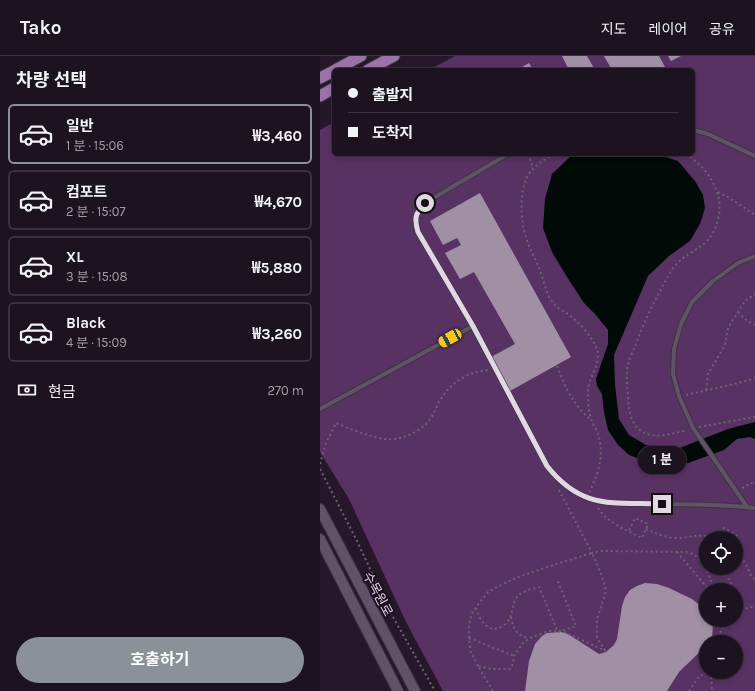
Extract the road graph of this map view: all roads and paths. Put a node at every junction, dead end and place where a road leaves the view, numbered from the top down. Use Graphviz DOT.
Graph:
graph roads {
  1 [pos="361,56"];
  2 [pos="394,56"];
  3 [pos="339,68"];
  4 [pos="372,68"];
  5 [pos="332,72"];
  6 [pos="320,78"];
  7 [pos="332,89"];
  8 [pos="320,96"];
  9 [pos="695,131"];
  10 [pos="505,156"];
  11 [pos="529,156"];
  12 [pos="551,156"];
  13 [pos="688,156"];
  14 [pos="755,156"];
  15 [pos="533,168"];
  16 [pos="718,192"];
  17 [pos="755,215"];
  18 [pos="755,256"];
  19 [pos="755,294"];
  20 [pos="738,312"];
  21 [pos="755,325"];
  22 [pos="473,326"];
  23 [pos="557,366"];
  24 [pos="496,370"];
  25 [pos="755,378"];
  26 [pos="706,390"];
  27 [pos="679,396"];
  28 [pos="320,409"];
  29 [pos="755,417"];
  30 [pos="592,421"];
  31 [pos="693,428"];
  32 [pos="320,460"];
  33 [pos="320,464"];
  34 [pos="320,469"];
  35 [pos="755,481"];
  36 [pos="557,486"];
  37 [pos="736,492"];
  38 [pos="586,498"];
  39 [pos="597,501"];
  40 [pos="747,507"];
  41 [pos="755,508"];
  42 [pos="320,509"];
  43 [pos="646,529"];
  44 [pos="629,531"];
  45 [pos="699,536"];
  46 [pos="320,539"];
  47 [pos="676,552"];
  48 [pos="592,553"];
  49 [pos="743,558"];
  50 [pos="725,575"];
  51 [pos="557,579"];
  52 [pos="755,580"];
  53 [pos="704,583"];
  54 [pos="711,583"];
  55 [pos="731,583"];
  56 [pos="755,606"];
  57 [pos="475,608"];
  58 [pos="743,609"];
  59 [pos="511,616"];
  60 [pos="469,638"];
  61 [pos="530,638"];
  62 [pos="514,656"];
  63 [pos="478,666"];
  64 [pos="699,677"];
  65 [pos="711,679"];
  66 [pos="398,691"];
  67 [pos="415,691"];
  68 [pos="435,691"];
  69 [pos="493,691"];
  70 [pos="689,691"];
  71 [pos="712,691"];
  1 -- 3 [label="main road"];
  2 -- 4 [label="main road"];
  5 -- 6 [label="main road"];
  7 -- 8 [label="main road"];
  9 -- 14 [label="lane"];
  10 -- 22 [label="lane"];
  11 -- 15 [label="path"];
  12 -- 15 [label="path"];
  13 -- 16 [label="path"];
  15 -- 30 [label="path"];
  16 -- 17 [label="path"];
  16 -- 31 [label="path"];
  18 -- 27 [label="lane"];
  19 -- 20 [label="path"];
  20 -- 21 [label="path"];
  20 -- 26 [label="path"];
  22 -- 24 [label="lane"];
  22 -- 28 [label="lane"];
  23 -- 30 [label="path"];
  24 -- 32 [label="path"];
  24 -- 38 [label="lane"];
  25 -- 26 [label="path"];
  26 -- 27 [label="path"];
  27 -- 31 [label="lane"];
  29 -- 31 [label="path"];
  30 -- 38 [label="path"];
  31 -- 37 [label="lane"];
  32 -- 33 [label="path"];
  34 -- 68 [label="path"];
  35 -- 37 [label="path"];
  36 -- 48 [label="path"];
  37 -- 40 [label="lane"];
  38 -- 39 [label="lane"];
  39 -- 40 [label="lane"];
  39 -- 44 [label="path"];
  40 -- 41 [label="lane"];
  42 -- 67 [label="street, 수목원로"];
  43 -- 44 [label="path"];
  43 -- 44 [label="path"];
  43 -- 45 [label="path"];
  46 -- 66 [label="street, 수목원로"];
  47 -- 48 [label="path"];
  47 -- 53 [label="path"];
  47 -- 54 [label="path"];
  48 -- 57 [label="path"];
  48 -- 61 [label="path"];
  49 -- 52 [label="path"];
  50 -- 55 [label="path"];
  51 -- 59 [label="path"];
  56 -- 58 [label="path"];
  57 -- 59 [label="path"];
  57 -- 60 [label="path"];
  59 -- 61 [label="path"];
  60 -- 62 [label="path"];
  60 -- 63 [label="path"];
  61 -- 62 [label="path"];
  62 -- 63 [label="path"];
  63 -- 69 [label="path"];
  64 -- 70 [label="path"];
  65 -- 71 [label="path"];
}
